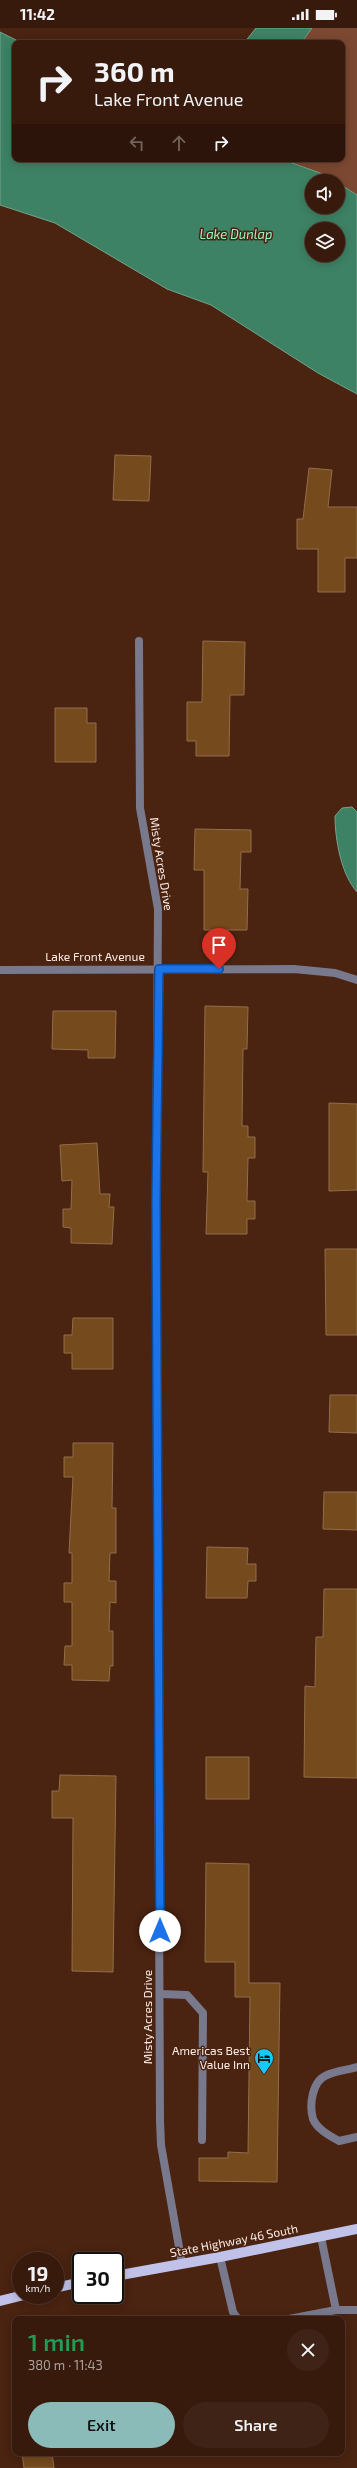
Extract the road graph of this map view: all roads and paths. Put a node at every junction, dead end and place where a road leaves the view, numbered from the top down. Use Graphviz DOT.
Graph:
graph roads {
  1 [pos="139,642"];
  2 [pos="159,969"];
  3 [pos="0,970"];
  4 [pos="357,980"];
  5 [pos="160,1994"];
  6 [pos="357,2068"];
  7 [pos="357,2137"];
  8 [pos="202,2140"];
  9 [pos="357,2229"];
  10 [pos="321,2237"];
  11 [pos="220,2257"];
  12 [pos="182,2264"];
  13 [pos="124,2274"];
  14 [pos="12,2298"];
  15 [pos="0,2301"];
  16 [pos="336,2310"];
  17 [pos="357,2310"];
  18 [pos="236,2316"];
  19 [pos="305,2316"];
  1 -- 2 [label="street, Misty Acres Drive"];
  2 -- 3 [label="street, Lake Front Avenue"];
  2 -- 4 [label="street, Lake Front Avenue"];
  2 -- 5 [label="street, Misty Acres Drive"];
  5 -- 8 [label="street"];
  5 -- 12 [label="street, Misty Acres Drive"];
  6 -- 7 [label="street"];
  9 -- 10 [label="main road, State Highway 46 South"];
  10 -- 11 [label="main road, State Highway 46 South"];
  10 -- 16 [label="street"];
  11 -- 12 [label="main road, State Highway 46 South"];
  11 -- 18 [label="street"];
  12 -- 13 [label="main road, State Highway 46 South"];
  14 -- 15 [label="main road"];
  16 -- 17 [label="street"];
  16 -- 19 [label="street"];
}
